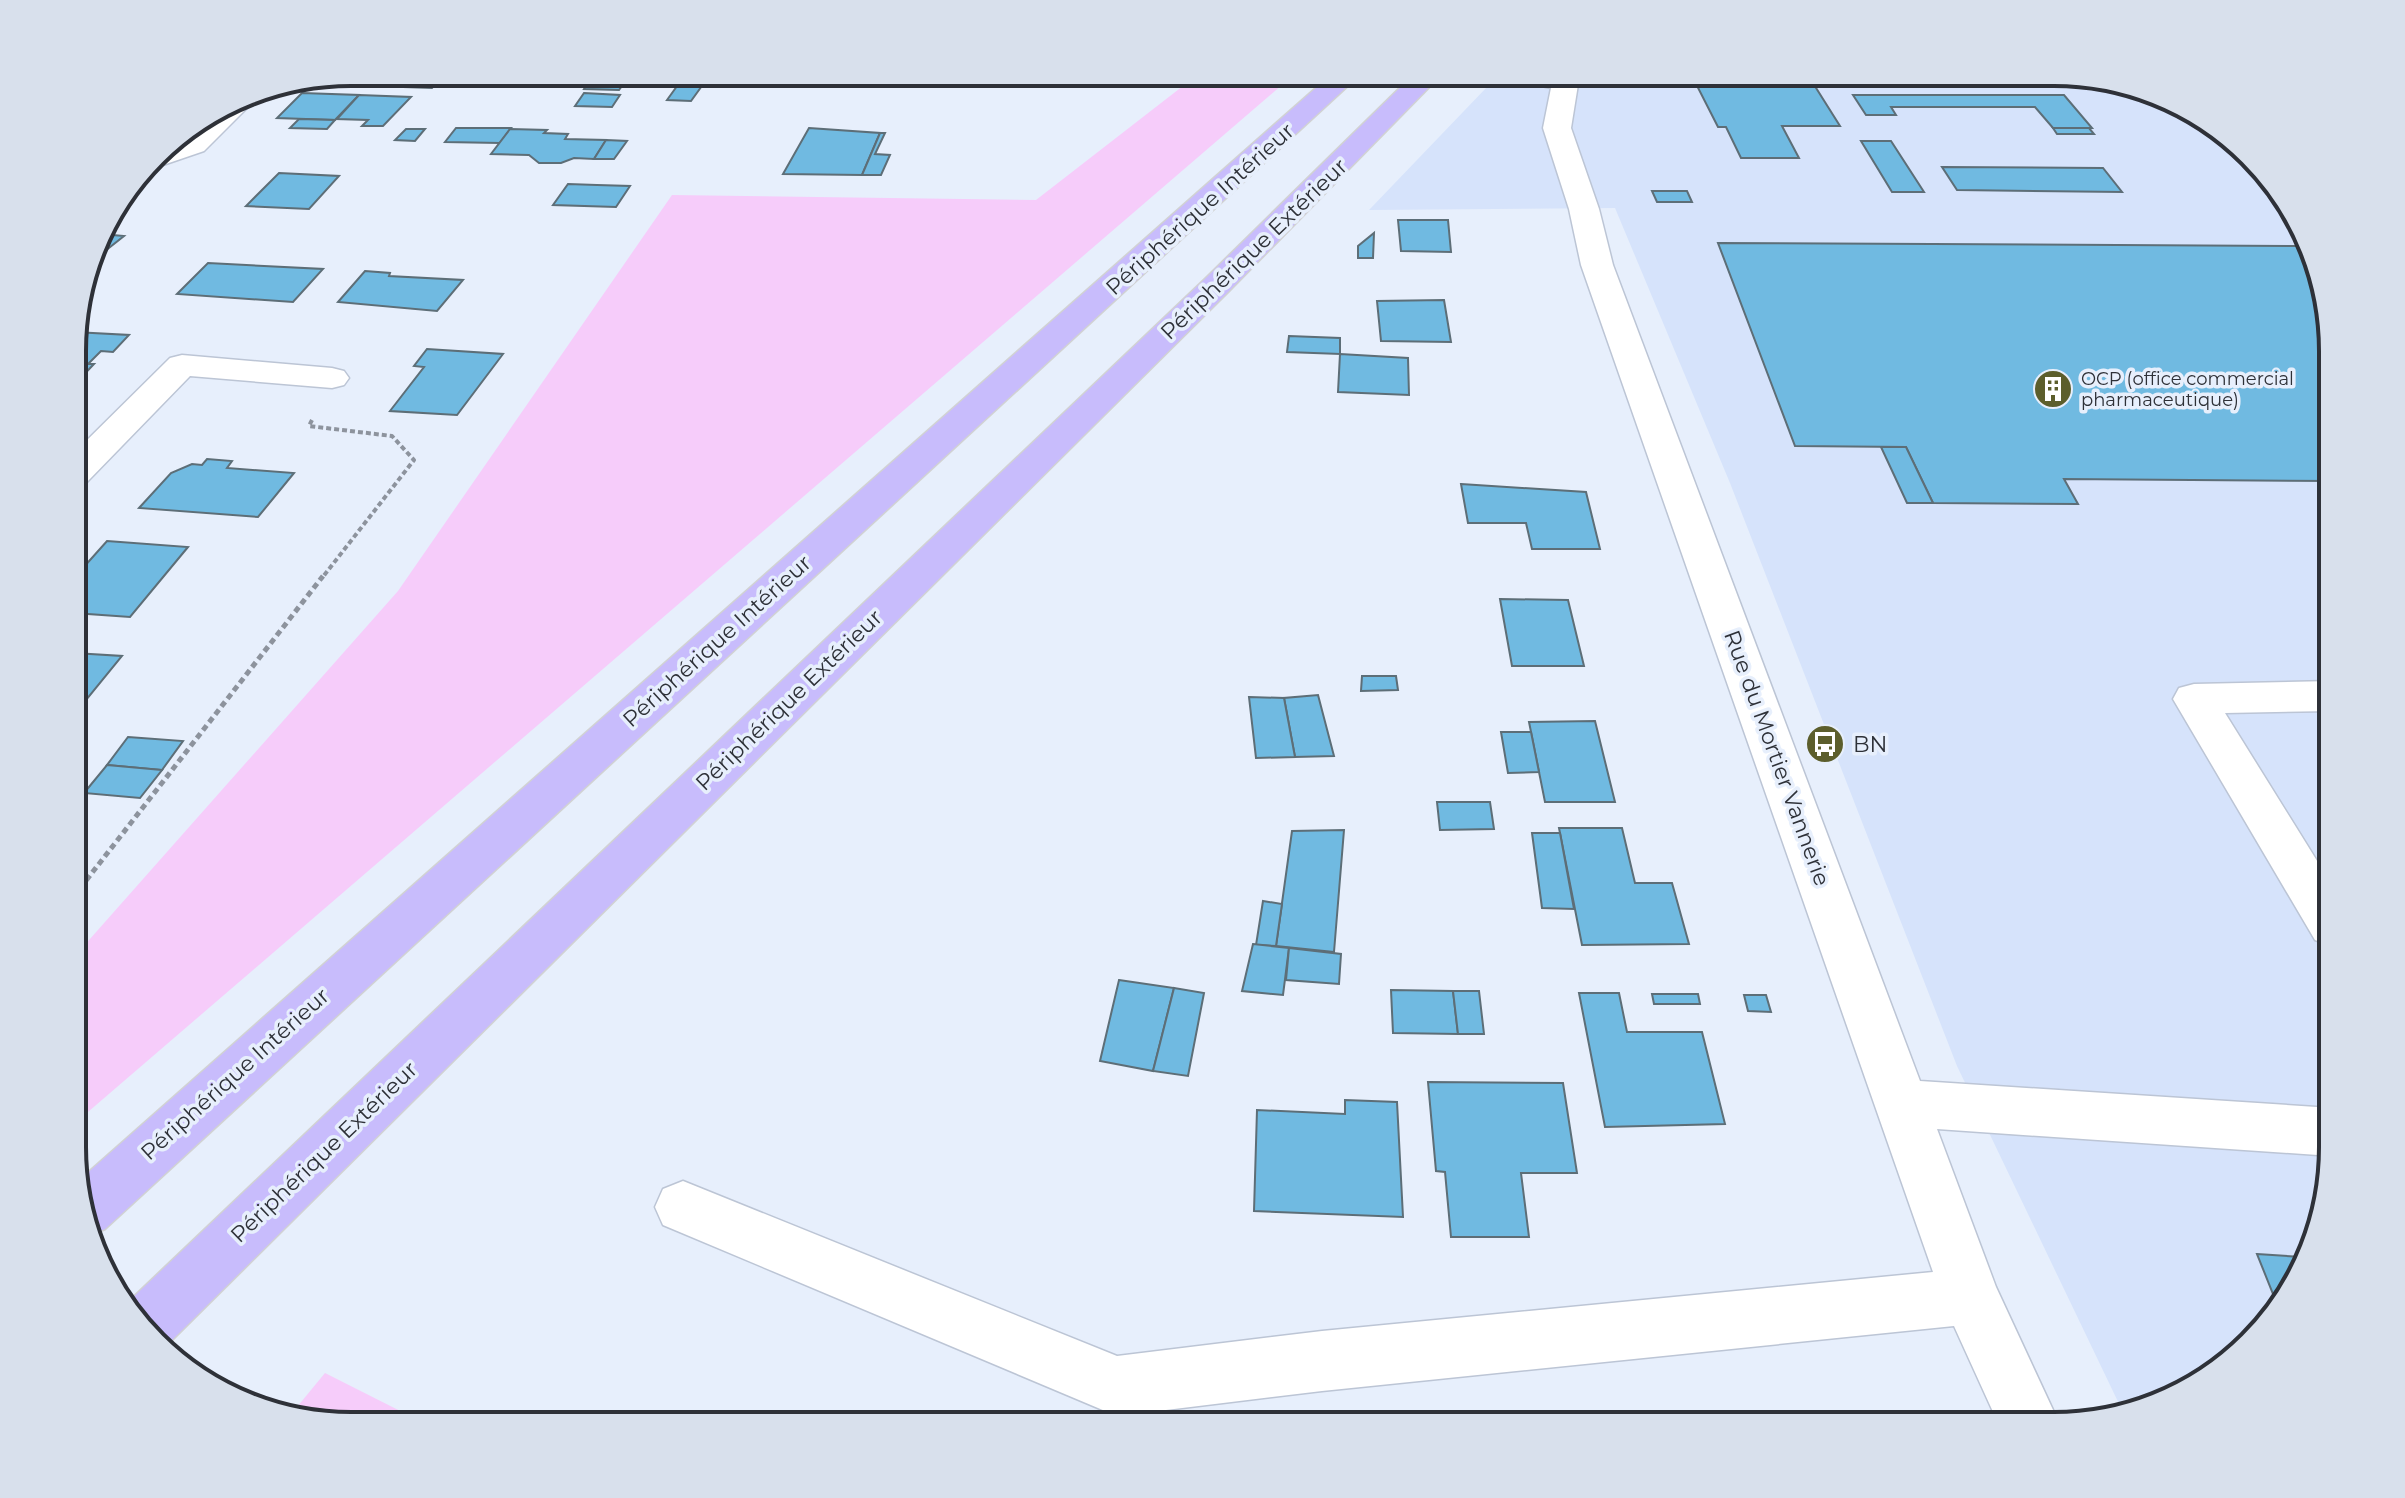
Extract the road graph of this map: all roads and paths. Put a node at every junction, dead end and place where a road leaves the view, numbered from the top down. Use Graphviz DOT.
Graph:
graph roads {
  1 [pos="1334,86"];
  2 [pos="1417,86"];
  3 [pos="1564,86"];
  4 [pos="213,126"];
  5 [pos="178,150"];
  6 [pos="332,378"];
  7 [pos="86,462"];
  8 [pos="2318,696"];
  9 [pos="86,881"];
  10 [pos="2318,903"];
  11 [pos="1902,1103"];
  12 [pos="2318,1131"];
  13 [pos="93,1204"];
  14 [pos="683,1207"];
  15 [pos="1970,1296"];
  16 [pos="151,1320"];
  17 [pos="2024,1411"];
  1 -- 13 [label="highway, Périphérique Intérieur"];
  2 -- 16 [label="highway, Périphérique Extérieur"];
  3 -- 11 [label="street, Rue du Mortier Vannerie"];
  4 -- 5 [label="street"];
  6 -- 7 [label="street"];
  6 -- 9 [label="path"];
  8 -- 10 [label="street"];
  11 -- 12 [label="street"];
  11 -- 15 [label="street, Rue du Mortier Vannerie"];
  14 -- 15 [label="street"];
  15 -- 17 [label="street, Rue du Mortier Vannerie"];
}
